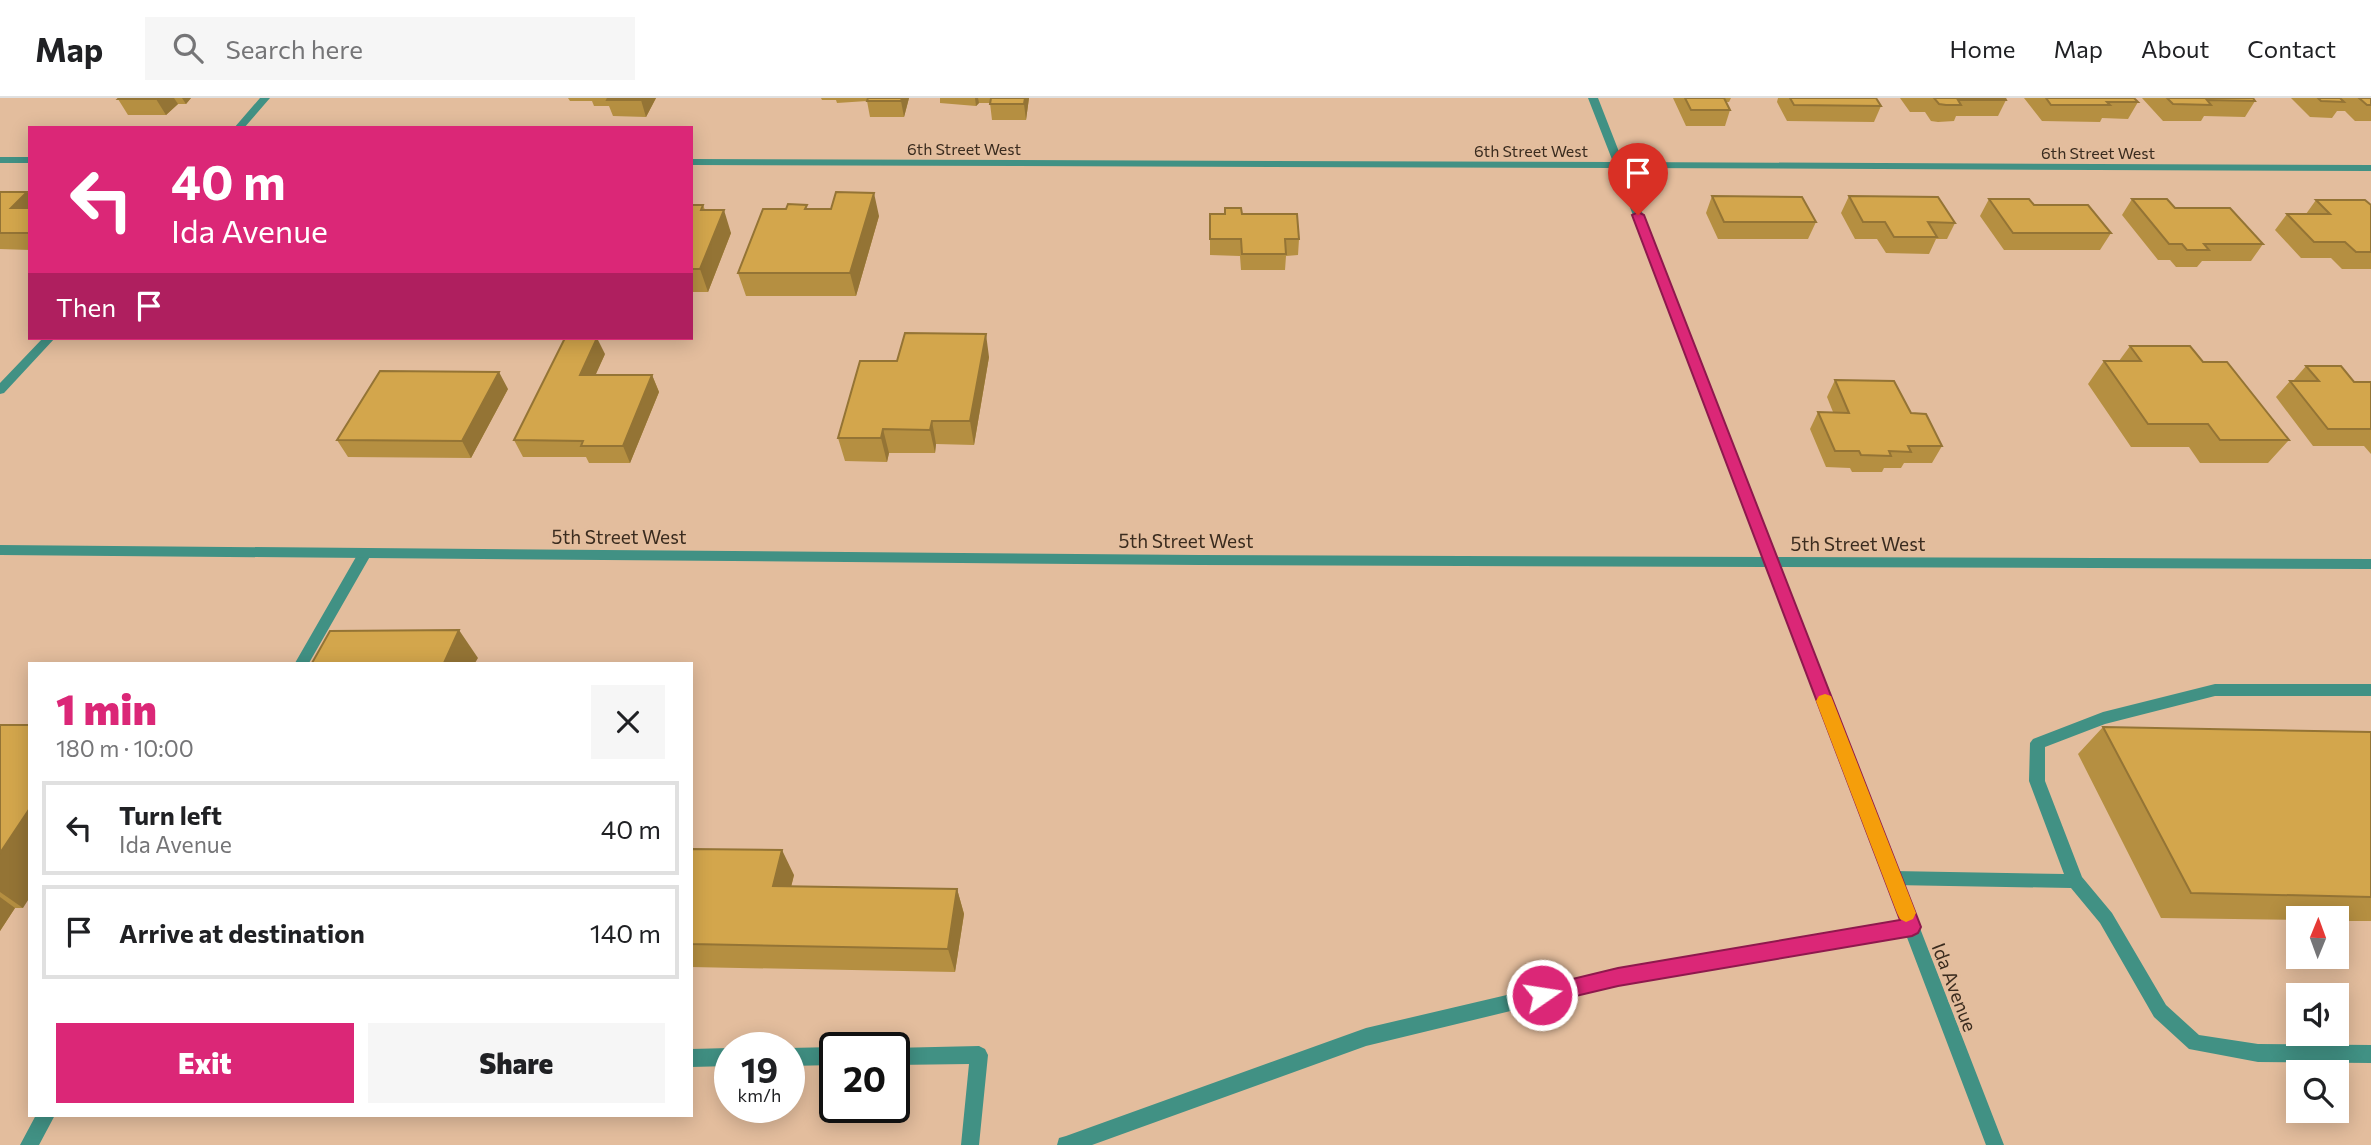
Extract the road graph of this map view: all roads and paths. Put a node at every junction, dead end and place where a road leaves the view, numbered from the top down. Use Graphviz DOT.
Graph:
graph roads {
  1 [pos="265,98"];
  2 [pos="1593,98"];
  3 [pos="241,126"];
  4 [pos="0,160"];
  5 [pos="28,160"];
  6 [pos="693,162"];
  7 [pos="1619,166"];
  8 [pos="2371,169"];
  9 [pos="46,340"];
  10 [pos="0,390"];
  11 [pos="0,550"];
  12 [pos="365,553"];
  13 [pos="1772,562"];
  14 [pos="2371,564"];
  15 [pos="303,662"];
  16 [pos="2371,690"];
  17 [pos="1893,878"];
  18 [pos="2075,881"];
  19 [pos="1912,927"];
  20 [pos="2371,1054"];
  21 [pos="910,1056"];
  22 [pos="714,1057"];
  23 [pos="693,1058"];
  24 [pos="45,1117"];
  25 [pos="29,1145"];
  26 [pos="970,1145"];
  27 [pos="1066,1145"];
  28 [pos="1995,1145"];
  1 -- 3 [label="street"];
  2 -- 7 [label="street, Ida Avenue"];
  4 -- 5 [label="street"];
  6 -- 7 [label="street, 6th Street West"];
  7 -- 8 [label="street, 6th Street West"];
  7 -- 13 [label="street, Ida Avenue"];
  9 -- 10 [label="street"];
  11 -- 12 [label="street, 5th Street West"];
  12 -- 13 [label="street, 5th Street West"];
  12 -- 15 [label="street"];
  13 -- 14 [label="street, 5th Street West"];
  13 -- 17 [label="street, Ida Avenue"];
  16 -- 18 [label="street"];
  17 -- 18 [label="street"];
  17 -- 19 [label="street, Ida Avenue"];
  18 -- 20 [label="street"];
  19 -- 27 [label="street"];
  19 -- 28 [label="street, Ida Avenue"];
  21 -- 26 [label="street"];
  22 -- 23 [label="street"];
  24 -- 25 [label="street"];
}
